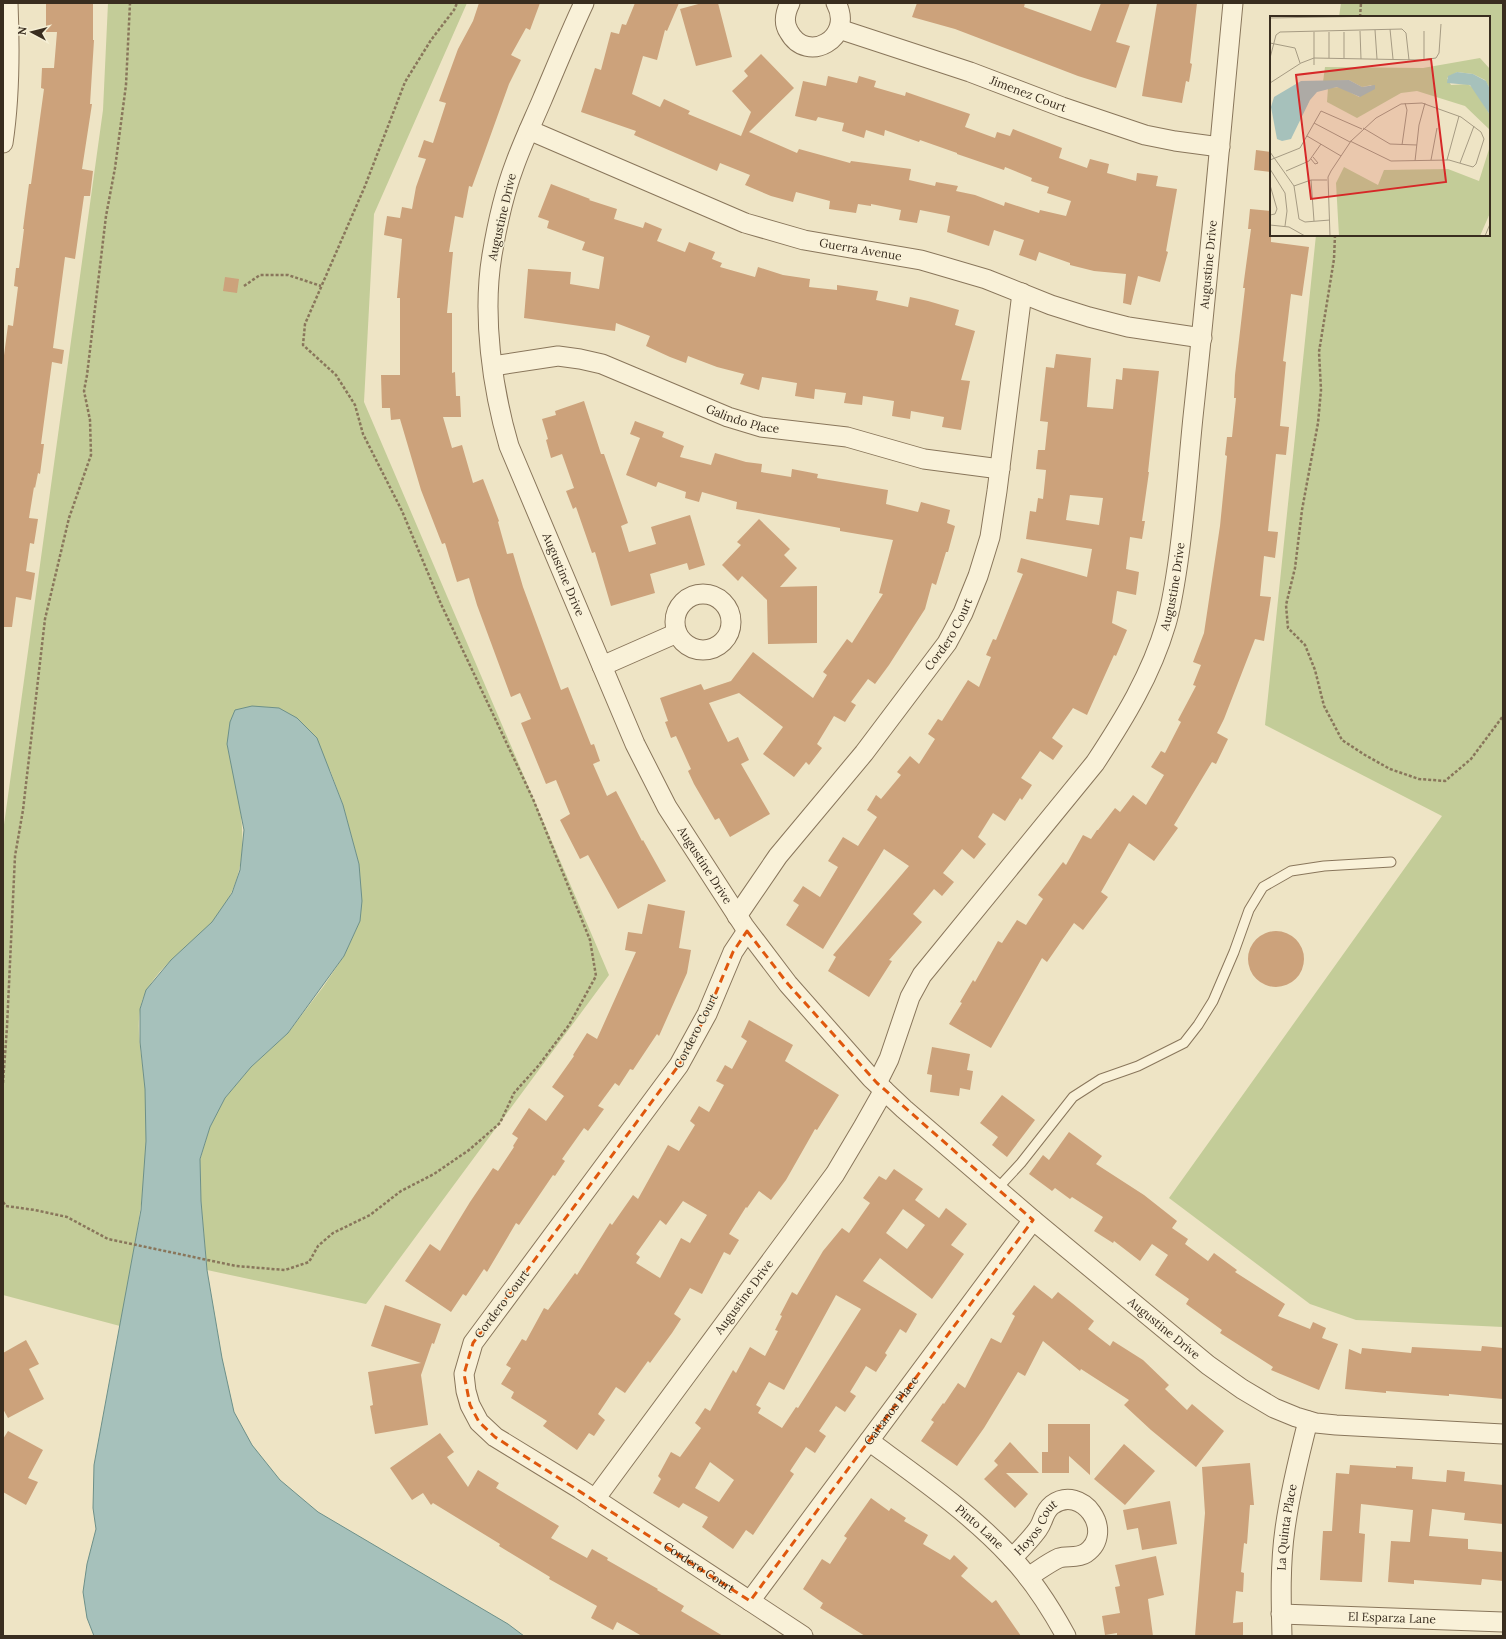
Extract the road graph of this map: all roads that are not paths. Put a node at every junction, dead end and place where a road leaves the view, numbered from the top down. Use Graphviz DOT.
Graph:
graph roads {
  1 [pos="8,3"];
  2 [pos="584,3"];
  3 [pos="790,3"];
  4 [pos="836,3"];
  5 [pos="1233,3"];
  6 [pos="839,28"];
  7 [pos="6,79"];
  8 [pos="529,130"];
  9 [pos="3,143"];
  10 [pos="1220,147"];
  11 [pos="1022,293"];
  12 [pos="1202,338"];
  13 [pos="492,366"];
  14 [pos="1000,469"];
  15 [pos="677,633"];
  16 [pos="602,666"];
  17 [pos="1391,862"];
  18 [pos="737,916"];
  19 [pos="747,931"];
  20 [pos="880,1087"];
  21 [pos="997,1189"];
  22 [pos="1034,1220"];
  23 [pos="1308,1421"];
  24 [pos="1503,1434"];
  25 [pos="869,1441"];
  26 [pos="595,1499"];
  27 [pos="1012,1558"];
  28 [pos="1028,1577"];
  29 [pos="750,1601"];
  30 [pos="1281,1614"];
  31 [pos="1503,1622"];
  32 [pos="803,1636"];
  33 [pos="1066,1636"];
  34 [pos="1282,1636"];
  1 -- 7 [label="street"];
  2 -- 8 [label="street, Augustine Drive"];
  3 -- 6 [label="street"];
  4 -- 6 [label="street"];
  5 -- 10 [label="street, Augustine Drive"];
  6 -- 10 [label="street, Jimenez Court"];
  7 -- 9 [label="street"];
  8 -- 11 [label="street, Guerra Avenue"];
  8 -- 13 [label="street, Augustine Drive"];
  10 -- 12 [label="street, Augustine Drive"];
  11 -- 12 [label="street, Guerra Avenue"];
  11 -- 14 [label="street, Cordero Court"];
  12 -- 20 [label="street, Augustine Drive"];
  13 -- 14 [label="street, Galindo Place"];
  13 -- 16 [label="street, Augustine Drive"];
  14 -- 18 [label="street, Cordero Court"];
  15 -- 16 [label="street"];
  16 -- 18 [label="street, Augustine Drive"];
  17 -- 21 [label="lane"];
  18 -- 19 [label="street, Augustine Drive"];
  19 -- 20 [label="street, Augustine Drive"];
  19 -- 26 [label="street, Cordero Court"];
  20 -- 21 [label="street, Augustine Drive"];
  20 -- 26 [label="street, Augustine Drive"];
  21 -- 22 [label="street, Augustine Drive"];
  22 -- 23 [label="street, Augustine Drive"];
  22 -- 25 [label="street, Gaitanos Place"];
  23 -- 24 [label="street, Augustine Drive"];
  23 -- 30 [label="street, La Quinta Place"];
  25 -- 27 [label="street, Pinto Lane"];
  25 -- 29 [label="street, Gaitanos Place"];
  26 -- 29 [label="street, Cordero Court"];
  27 -- 28 [label="street, Pinto Lane"];
  27 -- 28 [label="street, Hoyos Cout"];
  28 -- 33 [label="street, Pinto Lane"];
  29 -- 32 [label="street, Cordero Court"];
  30 -- 31 [label="street, El Esparza Lane"];
  30 -- 34 [label="street, La Quinta Place"];
}
